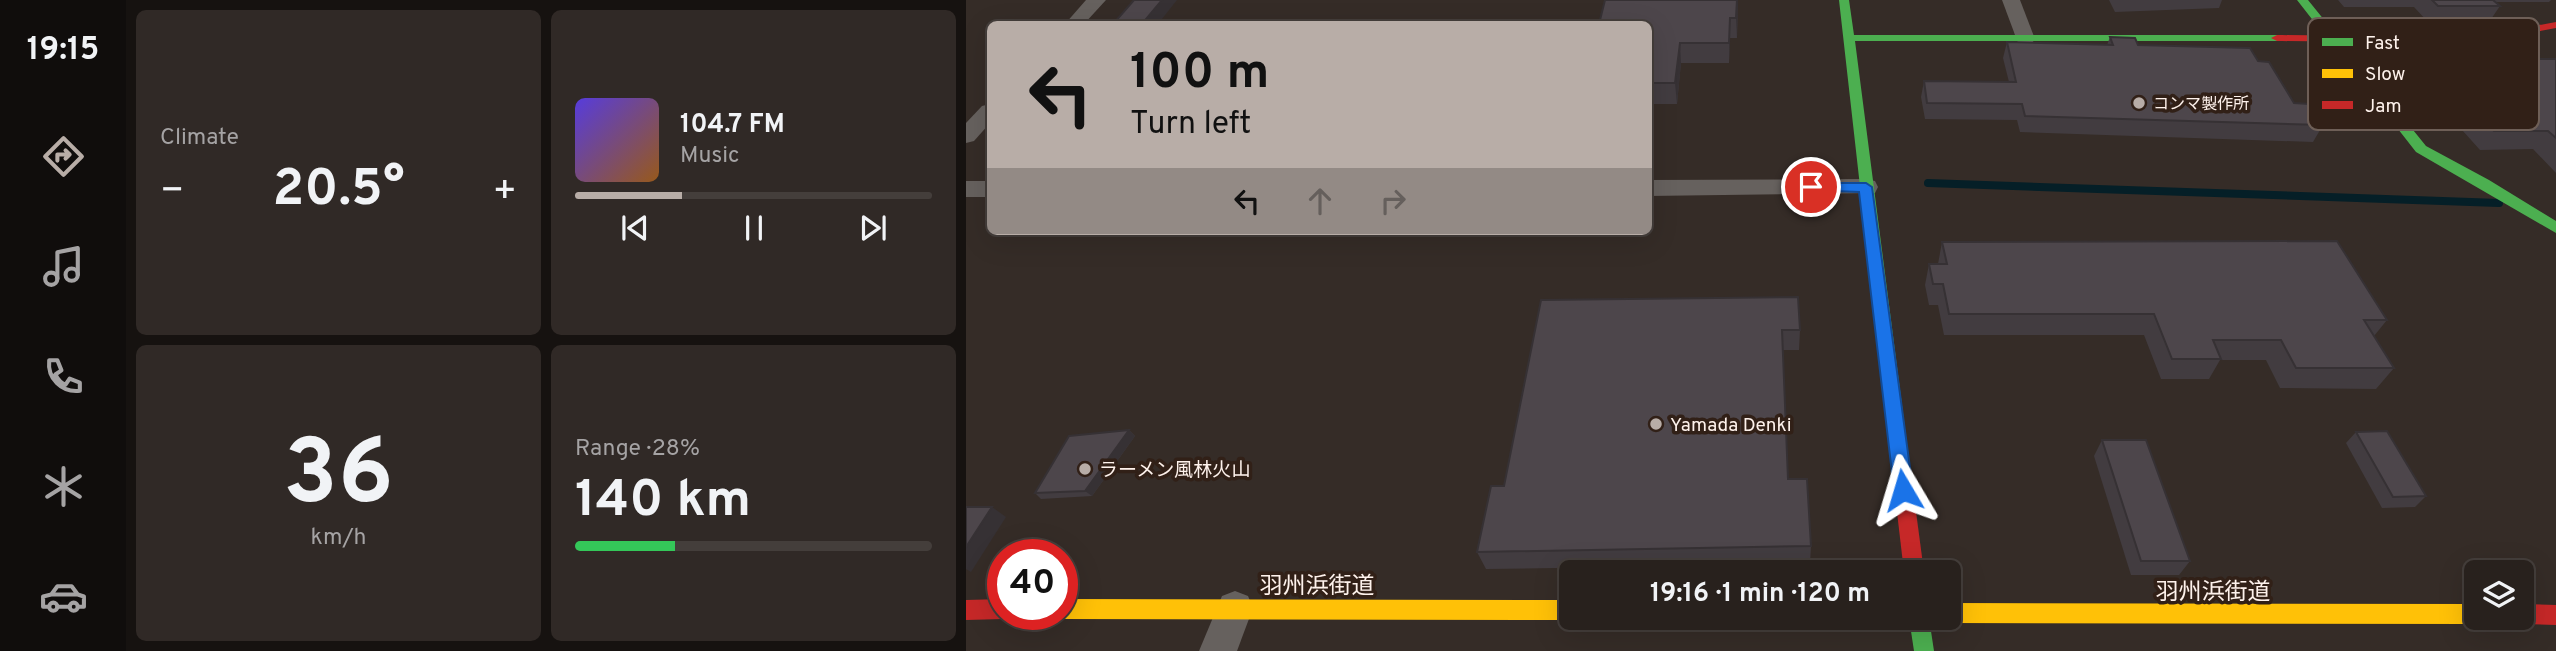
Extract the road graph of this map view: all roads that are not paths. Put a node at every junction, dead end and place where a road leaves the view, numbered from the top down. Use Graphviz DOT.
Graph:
graph roads {
  1 [pos="1097,0"];
  2 [pos="1844,0"];
  3 [pos="2011,0"];
  4 [pos="2302,0"];
  5 [pos="2316,18"];
  6 [pos="1077,21"];
  7 [pos="1849,38"];
  8 [pos="2025,39"];
  9 [pos="2308,39"];
  10 [pos="987,113"];
  11 [pos="2406,130"];
  12 [pos="966,136"];
  13 [pos="1866,187"];
  14 [pos="1652,188"];
  15 [pos="966,189"];
  16 [pos="987,189"];
  17 [pos="2556,228"];
  18 [pos="1913,560"];
  19 [pos="1235,608"];
  20 [pos="987,609"];
  21 [pos="1078,609"];
  22 [pos="966,610"];
  23 [pos="1559,610"];
  24 [pos="1961,612"];
  25 [pos="2464,614"];
  26 [pos="2534,614"];
  27 [pos="2556,615"];
  28 [pos="1921,630"];
  29 [pos="1218,651"];
  30 [pos="1924,651"];
  1 -- 6 [label="street"];
  2 -- 7 [label="street"];
  3 -- 8 [label="street"];
  4 -- 5 [label="street"];
  7 -- 8 [label="street"];
  7 -- 13 [label="street"];
  8 -- 9 [label="street"];
  10 -- 12 [label="street"];
  11 -- 17 [label="street"];
  13 -- 14 [label="street"];
  13 -- 18 [label="street"];
  15 -- 16 [label="street"];
  19 -- 21 [label="street, 羽州浜街道"];
  19 -- 23 [label="street, 羽州浜街道"];
  19 -- 29 [label="street"];
  20 -- 22 [label="street"];
  24 -- 25 [label="street, 羽州浜街道"];
  26 -- 27 [label="street"];
  28 -- 30 [label="street"];
}
